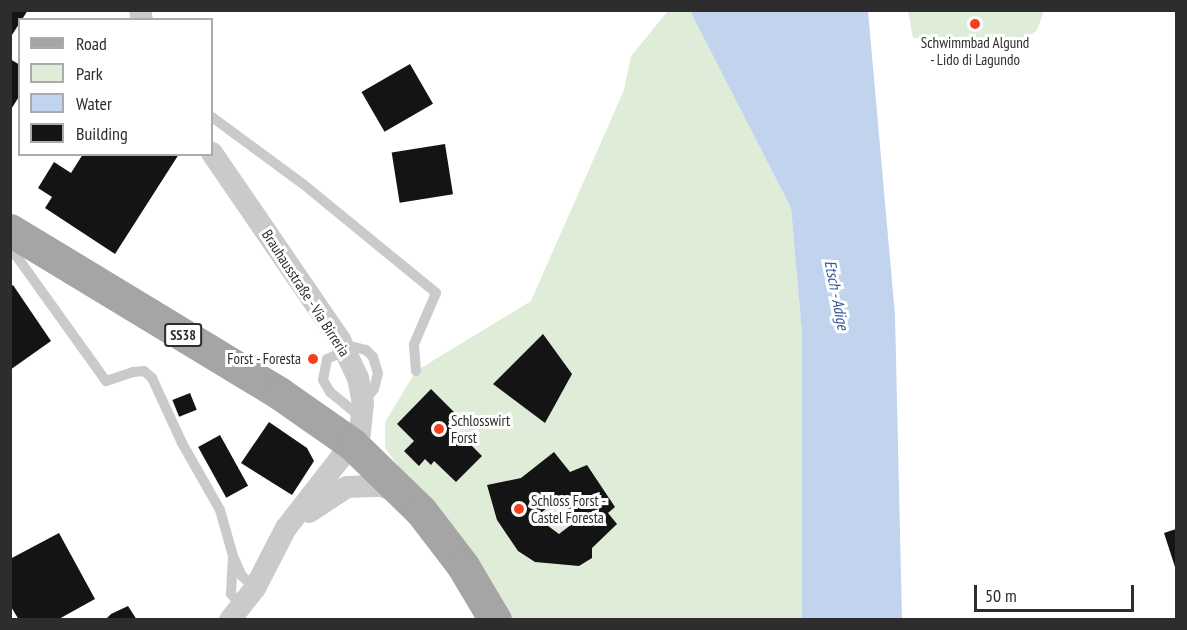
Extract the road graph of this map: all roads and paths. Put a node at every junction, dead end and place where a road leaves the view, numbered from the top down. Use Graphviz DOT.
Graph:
graph roads {
  1 [pos="213,118"];
  2 [pos="213,154"];
  3 [pos="10,230"];
  4 [pos="10,247"];
  5 [pos="344,349"];
  6 [pos="417,371"];
  7 [pos="359,422"];
  8 [pos="406,496"];
  9 [pos="286,528"];
  10 [pos="233,556"];
  11 [pos="242,604"];
  12 [pos="495,620"];
  1 -- 6 [label="lane"];
  2 -- 5 [label="street, Brauhausstraße - Via Birreria"];
  3 -- 7 [label="main road, SS38"];
  4 -- 10 [label="lane"];
  5 -- 7 [label="street, Brauhausstraße - Via Birreria"];
  5 -- 7 [label="lane"];
  7 -- 8 [label="main road, SS38"];
  7 -- 9 [label="street"];
  8 -- 9 [label="street"];
  8 -- 12 [label="main road, SS38"];
  9 -- 11 [label="street"];
  10 -- 11 [label="lane"];
  10 -- 11 [label="lane"];
}
